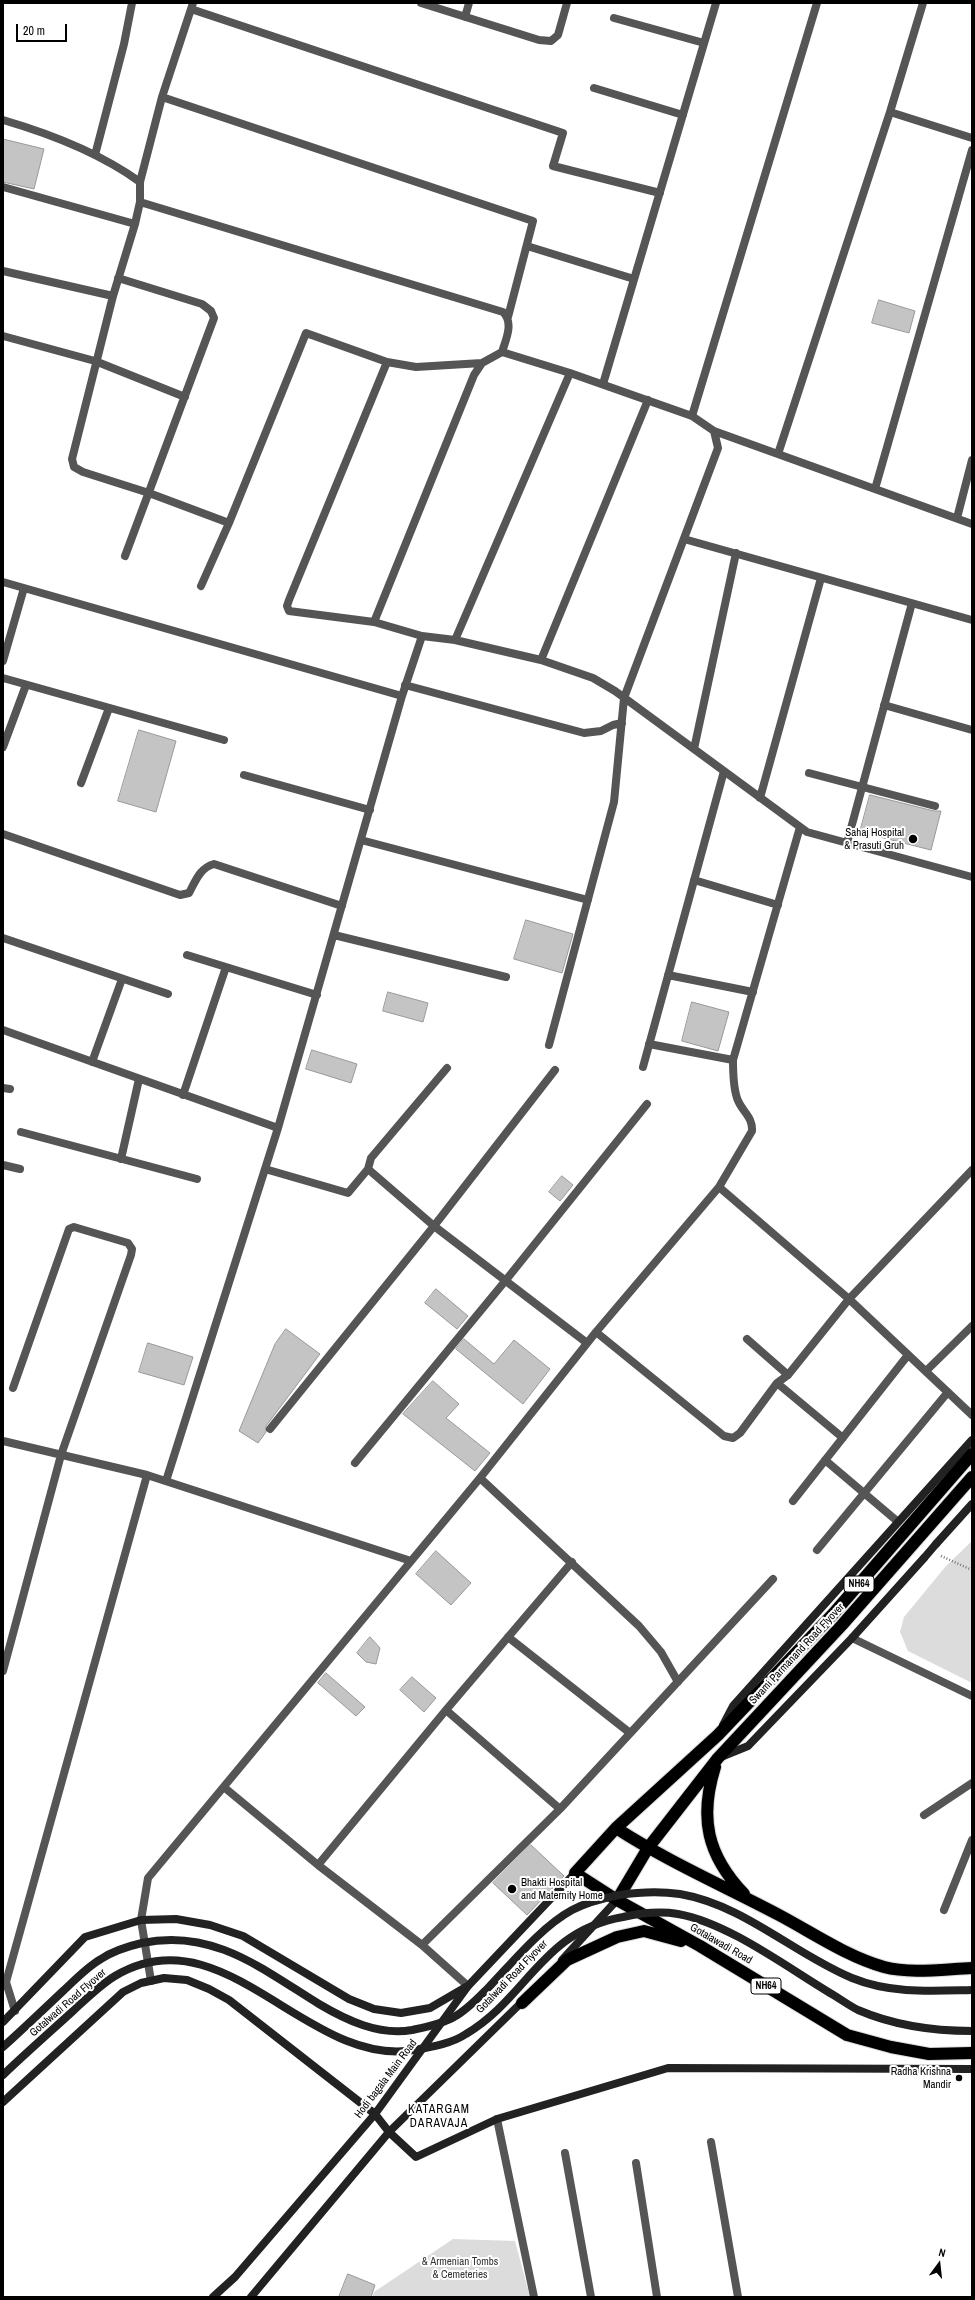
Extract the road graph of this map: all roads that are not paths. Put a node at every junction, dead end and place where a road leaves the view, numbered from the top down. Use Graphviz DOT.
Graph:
graph roads {
  1 [pos="132,3"];
  2 [pos="421,3"];
  3 [pos="469,3"];
  4 [pos="567,3"];
  5 [pos="716,3"];
  6 [pos="816,3"];
  7 [pos="923,3"];
  8 [pos="192,6"];
  9 [pos="465,17"];
  10 [pos="614,18"];
  11 [pos="704,43"];
  12 [pos="594,88"];
  13 [pos="162,97"];
  14 [pos="890,112"];
  15 [pos="683,115"];
  16 [pos="3,120"];
  17 [pos="972,138"];
  18 [pos="972,150"];
  19 [pos="95,155"];
  20 [pos="140,182"];
  21 [pos="3,187"];
  22 [pos="660,193"];
  23 [pos="140,202"];
  24 [pos="136,224"];
  25 [pos="527,246"];
  26 [pos="3,271"];
  27 [pos="118,278"];
  28 [pos="634,279"];
  29 [pos="113,296"];
  30 [pos="508,317"];
  31 [pos="3,336"];
  32 [pos="502,352"];
  33 [pos="95,361"];
  34 [pos="387,362"];
  35 [pos="482,363"];
  36 [pos="570,373"];
  37 [pos="603,384"];
  38 [pos="185,397"];
  39 [pos="648,400"];
  40 [pos="692,416"];
  41 [pos="714,431"];
  42 [pos="778,454"];
  43 [pos="972,460"];
  44 [pos="875,489"];
  45 [pos="149,493"];
  46 [pos="957,518"];
  47 [pos="229,523"];
  48 [pos="972,524"];
  49 [pos="684,539"];
  50 [pos="736,554"];
  51 [pos="125,556"];
  52 [pos="821,578"];
  53 [pos="3,582"];
  54 [pos="201,586"];
  55 [pos="24,588"];
  56 [pos="912,603"];
  57 [pos="972,620"];
  58 [pos="374,622"];
  59 [pos="422,636"];
  60 [pos="455,640"];
  61 [pos="541,660"];
  62 [pos="3,661"];
  63 [pos="3,678"];
  64 [pos="26,685"];
  65 [pos="405,685"];
  66 [pos="402,696"];
  67 [pos="624,698"];
  68 [pos="884,705"];
  69 [pos="110,708"];
  70 [pos="622,723"];
  71 [pos="972,730"];
  72 [pos="224,740"];
  73 [pos="3,747"];
  74 [pos="694,749"];
  75 [pos="724,771"];
  76 [pos="809,773"];
  77 [pos="244,775"];
  78 [pos="81,783"];
  79 [pos="862,788"];
  80 [pos="760,798"];
  81 [pos="934,806"];
  82 [pos="370,810"];
  83 [pos="800,827"];
  84 [pos="3,834"];
  85 [pos="361,840"];
  86 [pos="847,843"];
  87 [pos="972,877"];
  88 [pos="694,880"];
  89 [pos="588,900"];
  90 [pos="778,905"];
  91 [pos="342,906"];
  92 [pos="334,935"];
  93 [pos="3,938"];
  94 [pos="187,955"];
  95 [pos="226,967"];
  96 [pos="668,975"];
  97 [pos="506,977"];
  98 [pos="122,979"];
  99 [pos="753,992"];
  100 [pos="168,994"];
  101 [pos="317,995"];
  102 [pos="3,1030"];
  103 [pos="649,1044"];
  104 [pos="549,1045"];
  105 [pos="733,1060"];
  106 [pos="92,1062"];
  107 [pos="642,1067"];
  108 [pos="447,1068"];
  109 [pos="555,1070"];
  110 [pos="140,1079"];
  111 [pos="183,1095"];
  112 [pos="647,1104"];
  113 [pos="278,1128"];
  114 [pos="21,1132"];
  115 [pos="121,1159"];
  116 [pos="3,1166"];
  117 [pos="20,1169"];
  118 [pos="265,1169"];
  119 [pos="368,1169"];
  120 [pos="972,1170"];
  121 [pos="197,1179"];
  122 [pos="719,1187"];
  123 [pos="434,1226"];
  124 [pos="506,1280"];
  125 [pos="850,1299"];
  126 [pos="972,1326"];
  127 [pos="596,1332"];
  128 [pos="747,1339"];
  129 [pos="587,1343"];
  130 [pos="908,1355"];
  131 [pos="926,1371"];
  132 [pos="788,1375"];
  133 [pos="777,1383"];
  134 [pos="13,1388"];
  135 [pos="948,1392"];
  136 [pos="972,1415"];
  137 [pos="270,1429"];
  138 [pos="843,1438"];
  139 [pos="972,1440"];
  140 [pos="3,1441"];
  141 [pos="972,1454"];
  142 [pos="61,1455"];
  143 [pos="825,1460"];
  144 [pos="355,1463"];
  145 [pos="147,1475"];
  146 [pos="972,1477"];
  147 [pos="480,1478"];
  148 [pos="166,1481"];
  149 [pos="864,1493"];
  150 [pos="793,1501"];
  151 [pos="972,1504"];
  152 [pos="897,1521"];
  153 [pos="817,1550"];
  154 [pos="411,1561"];
  155 [pos="572,1562"];
  156 [pos="773,1579"];
  157 [pos="508,1637"];
  158 [pos="852,1638"];
  159 [pos="3,1671"];
  160 [pos="678,1682"];
  161 [pos="972,1696"];
  162 [pos="446,1710"];
  163 [pos="630,1733"];
  164 [pos="718,1734"];
  165 [pos="718,1758"];
  166 [pos="972,1783"];
  167 [pos="225,1788"];
  168 [pos="560,1809"];
  169 [pos="924,1815"];
  170 [pos="616,1828"];
  171 [pos="972,1840"];
  172 [pos="648,1848"];
  173 [pos="318,1865"];
  174 [pos="575,1873"];
  175 [pos="617,1900"];
  176 [pos="944,1910"];
  177 [pos="779,1915"];
  178 [pos="141,1920"];
  179 [pos="422,1945"];
  180 [pos="700,1946"];
  181 [pos="972,1968"];
  182 [pos="151,1981"];
  183 [pos="5,1982"];
  184 [pos="468,1986"];
  185 [pos="972,1990"];
  186 [pos="522,2003"];
  187 [pos="15,2011"];
  188 [pos="3,2022"];
  189 [pos="972,2030"];
  190 [pos="3,2047"];
  191 [pos="972,2053"];
  192 [pos="972,2070"];
  193 [pos="3,2075"];
  194 [pos="3,2102"];
  195 [pos="374,2114"];
  196 [pos="497,2120"];
  197 [pos="389,2132"];
  198 [pos="711,2142"];
  199 [pos="565,2153"];
  200 [pos="636,2163"];
  201 [pos="213,2297"];
  202 [pos="251,2297"];
  203 [pos="534,2297"];
  204 [pos="591,2297"];
  205 [pos="657,2297"];
  206 [pos="738,2297"];
  1 -- 19 [label="street"];
  2 -- 9 [label="street"];
  3 -- 9 [label="street"];
  4 -- 9 [label="street"];
  5 -- 11 [label="street"];
  6 -- 40 [label="street"];
  7 -- 14 [label="street"];
  8 -- 13 [label="street"];
  8 -- 22 [label="street"];
  10 -- 11 [label="street"];
  11 -- 15 [label="street"];
  12 -- 15 [label="street"];
  13 -- 20 [label="street"];
  13 -- 25 [label="street"];
  14 -- 17 [label="street"];
  14 -- 42 [label="street"];
  15 -- 22 [label="street"];
  16 -- 19 [label="street"];
  18 -- 44 [label="street"];
  19 -- 20 [label="street"];
  20 -- 23 [label="street"];
  21 -- 24 [label="street"];
  22 -- 28 [label="street"];
  23 -- 24 [label="street"];
  23 -- 30 [label="street"];
  24 -- 27 [label="street"];
  25 -- 28 [label="street"];
  25 -- 30 [label="street"];
  26 -- 29 [label="street"];
  27 -- 29 [label="street"];
  27 -- 38 [label="street"];
  28 -- 37 [label="street"];
  29 -- 33 [label="street"];
  30 -- 32 [label="street"];
  31 -- 33 [label="street"];
  32 -- 35 [label="street"];
  32 -- 36 [label="street"];
  33 -- 38 [label="street"];
  33 -- 45 [label="street"];
  34 -- 35 [label="street"];
  34 -- 47 [label="street"];
  34 -- 58 [label="street"];
  35 -- 58 [label="street"];
  36 -- 37 [label="street"];
  36 -- 60 [label="street"];
  37 -- 39 [label="street"];
  38 -- 45 [label="street"];
  39 -- 40 [label="street"];
  39 -- 61 [label="street"];
  40 -- 41 [label="street"];
  41 -- 42 [label="street"];
  41 -- 49 [label="street"];
  42 -- 44 [label="street"];
  43 -- 46 [label="street"];
  44 -- 46 [label="street"];
  45 -- 47 [label="street"];
  45 -- 51 [label="street"];
  46 -- 48 [label="street"];
  47 -- 54 [label="street"];
  49 -- 50 [label="street"];
  49 -- 67 [label="street"];
  50 -- 52 [label="street"];
  50 -- 74 [label="street"];
  52 -- 56 [label="street"];
  52 -- 80 [label="street"];
  53 -- 55 [label="street"];
  55 -- 62 [label="street"];
  55 -- 66 [label="street"];
  56 -- 57 [label="street"];
  56 -- 68 [label="street"];
  58 -- 59 [label="street"];
  59 -- 60 [label="street"];
  59 -- 65 [label="street"];
  60 -- 61 [label="street"];
  61 -- 67 [label="street"];
  63 -- 64 [label="street"];
  64 -- 69 [label="street"];
  64 -- 73 [label="street"];
  65 -- 66 [label="street"];
  65 -- 70 [label="street"];
  66 -- 82 [label="street"];
  67 -- 70 [label="street"];
  67 -- 74 [label="street"];
  68 -- 71 [label="street"];
  68 -- 79 [label="street"];
  69 -- 72 [label="street"];
  69 -- 78 [label="street"];
  70 -- 89 [label="street"];
  74 -- 75 [label="street"];
  75 -- 80 [label="street"];
  75 -- 88 [label="street"];
  76 -- 79 [label="street"];
  77 -- 82 [label="street"];
  79 -- 81 [label="street"];
  79 -- 86 [label="street"];
  80 -- 83 [label="street"];
  82 -- 85 [label="street"];
  83 -- 86 [label="street"];
  83 -- 90 [label="street"];
  84 -- 91 [label="street"];
  85 -- 89 [label="street"];
  85 -- 91 [label="street"];
  86 -- 87 [label="street"];
  88 -- 90 [label="street"];
  88 -- 96 [label="street"];
  89 -- 104 [label="street"];
  90 -- 99 [label="street"];
  91 -- 92 [label="street"];
  92 -- 97 [label="street"];
  92 -- 101 [label="street"];
  93 -- 98 [label="street"];
  94 -- 95 [label="street"];
  95 -- 101 [label="street"];
  95 -- 111 [label="street"];
  96 -- 99 [label="street"];
  96 -- 103 [label="street"];
  98 -- 100 [label="street"];
  98 -- 106 [label="street"];
  99 -- 105 [label="street"];
  101 -- 113 [label="street"];
  102 -- 106 [label="street"];
  103 -- 105 [label="street"];
  103 -- 107 [label="street"];
  105 -- 122 [label="street"];
  106 -- 110 [label="street"];
  108 -- 119 [label="street"];
  109 -- 123 [label="street"];
  110 -- 111 [label="street"];
  110 -- 115 [label="street"];
  111 -- 113 [label="street"];
  112 -- 124 [label="street"];
  113 -- 118 [label="street"];
  114 -- 115 [label="street"];
  115 -- 121 [label="street"];
  116 -- 117 [label="street"];
  118 -- 119 [label="street"];
  118 -- 148 [label="street"];
  119 -- 123 [label="street"];
  120 -- 125 [label="street"];
  122 -- 125 [label="street"];
  122 -- 127 [label="street"];
  123 -- 124 [label="street"];
  123 -- 137 [label="street"];
  124 -- 129 [label="street"];
  124 -- 144 [label="street"];
  125 -- 130 [label="street"];
  125 -- 132 [label="street"];
  126 -- 131 [label="street"];
  127 -- 129 [label="street"];
  127 -- 133 [label="street"];
  128 -- 132 [label="street"];
  129 -- 147 [label="street"];
  130 -- 131 [label="street"];
  130 -- 138 [label="street"];
  131 -- 135 [label="street"];
  132 -- 133 [label="street"];
  133 -- 138 [label="street"];
  134 -- 142 [label="street"];
  135 -- 136 [label="street"];
  135 -- 149 [label="street"];
  138 -- 143 [label="street"];
  139 -- 152 [label="main road"];
  140 -- 142 [label="street"];
  141 -- 164 [label="highway, Swami Parmanand Road Flyover / NH64"];
  142 -- 145 [label="street"];
  142 -- 159 [label="street"];
  143 -- 149 [label="street"];
  143 -- 150 [label="street"];
  145 -- 148 [label="street"];
  145 -- 183 [label="street"];
  146 -- 165 [label="highway, Swami Parmanand Road Flyover / NH64"];
  147 -- 154 [label="street"];
  147 -- 155 [label="street"];
  148 -- 154 [label="street"];
  149 -- 152 [label="street"];
  149 -- 153 [label="street"];
  151 -- 158 [label="main road, bridge"];
  152 -- 164 [label="main road"];
  154 -- 167 [label="street"];
  155 -- 157 [label="street"];
  155 -- 160 [label="street"];
  156 -- 160 [label="street"];
  157 -- 162 [label="street"];
  157 -- 163 [label="street"];
  158 -- 161 [label="street"];
  158 -- 165 [label="main road"];
  160 -- 163 [label="street"];
  162 -- 168 [label="street"];
  162 -- 173 [label="street"];
  163 -- 168 [label="street"];
  164 -- 170 [label="highway, NH64"];
  165 -- 172 [label="highway, NH64"];
  165 -- 177 [label="highway"];
  166 -- 169 [label="street"];
  167 -- 173 [label="street"];
  167 -- 178 [label="street"];
  168 -- 179 [label="street"];
  170 -- 172 [label="highway"];
  170 -- 174 [label="highway, NH64"];
  171 -- 176 [label="street"];
  172 -- 175 [label="highway, NH64"];
  172 -- 177 [label="highway"];
  173 -- 179 [label="street"];
  174 -- 175 [label="highway, Gotalawadi Road / NH64"];
  174 -- 184 [label="main road, Hodi bagala Main Road"];
  175 -- 180 [label="highway, Gotalawadi Road / NH64"];
  175 -- 186 [label="main road"];
  177 -- 181 [label="highway"];
  178 -- 182 [label="street"];
  178 -- 184 [label="main road"];
  178 -- 187 [label="main road"];
  179 -- 184 [label="street"];
  180 -- 186 [label="highway"];
  180 -- 191 [label="highway, Gotalawadi Road / NH64"];
  182 -- 194 [label="main road"];
  182 -- 195 [label="main road"];
  183 -- 187 [label="street"];
  184 -- 195 [label="main road, Hodi bagala Main Road"];
  185 -- 190 [label="main road, Gotalwadi Road Flyover, bridge"];
  186 -- 197 [label="main road"];
  187 -- 188 [label="main road"];
  189 -- 193 [label="main road, Gotalwadi Road Flyover, bridge"];
  192 -- 196 [label="main road"];
  195 -- 197 [label="main road"];
  195 -- 201 [label="main road, Hodi bagala Main Road"];
  196 -- 197 [label="main road"];
  196 -- 203 [label="street"];
  197 -- 202 [label="main road"];
  198 -- 206 [label="street"];
  199 -- 204 [label="street"];
  200 -- 205 [label="street"];
}
